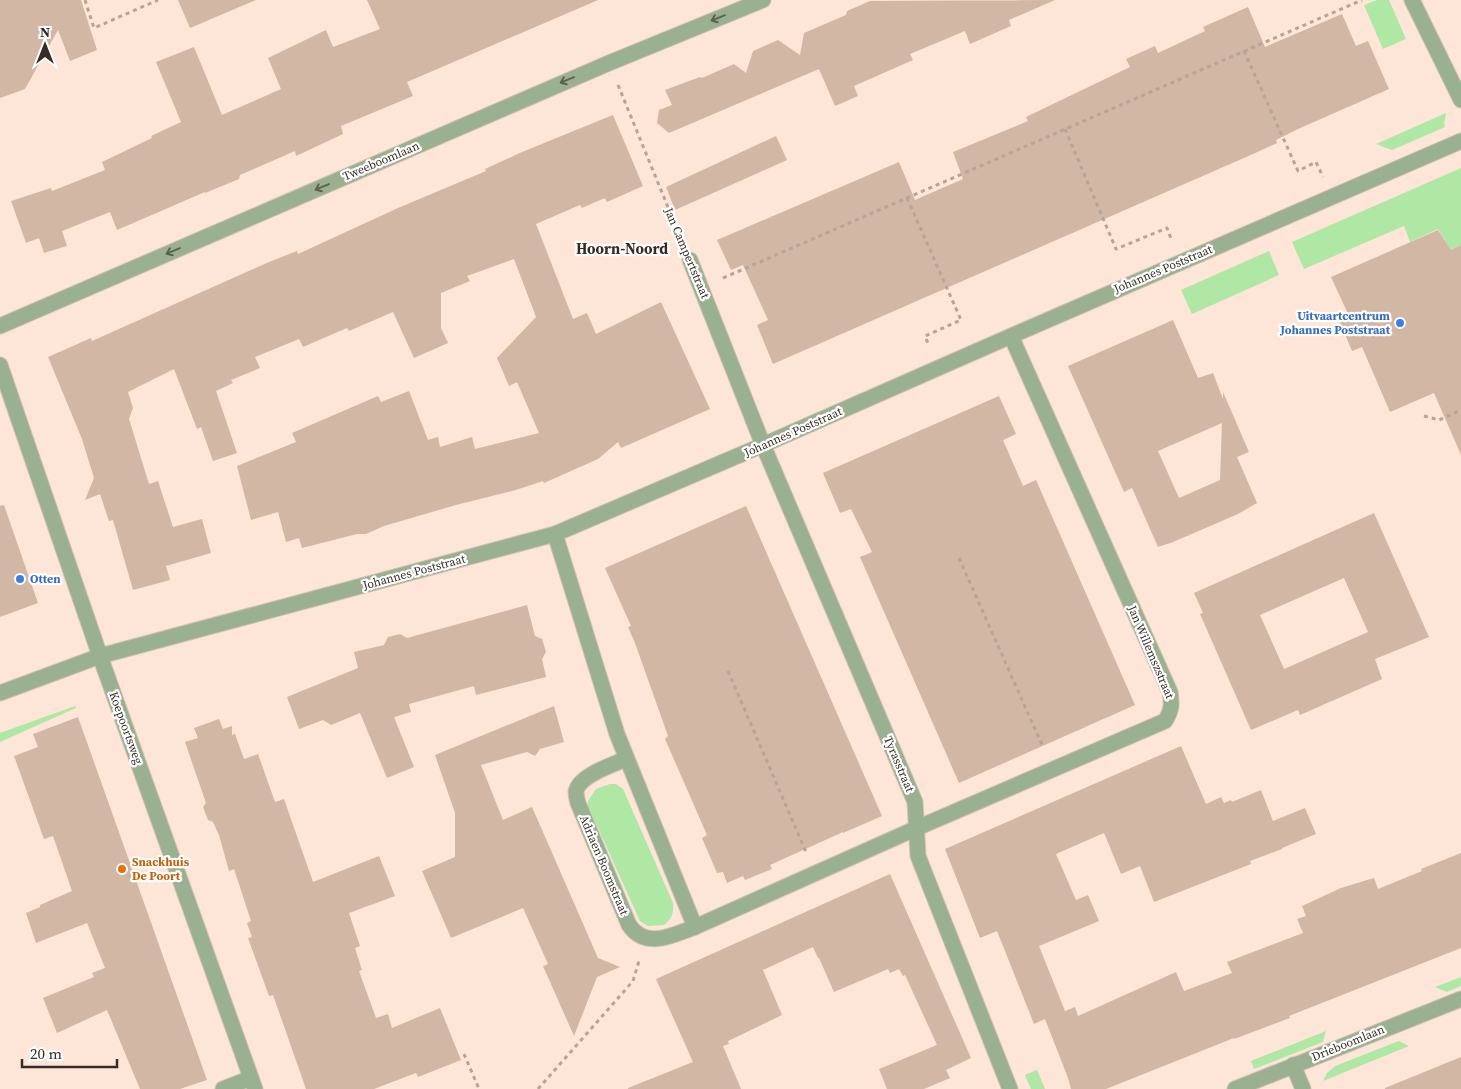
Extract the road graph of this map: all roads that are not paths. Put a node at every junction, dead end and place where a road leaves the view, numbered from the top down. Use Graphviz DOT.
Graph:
graph roads {
  1 [pos="763,0"];
  2 [pos="1412,0"];
  3 [pos="1461,100"];
  4 [pos="1461,140"];
  5 [pos="690,260"];
  6 [pos="0,326"];
  7 [pos="1010,336"];
  8 [pos="0,365"];
  9 [pos="763,446"];
  10 [pos="555,534"];
  11 [pos="100,656"];
  12 [pos="0,693"];
  13 [pos="626,759"];
  14 [pos="917,828"];
  15 [pos="696,927"];
  16 [pos="1461,999"];
  17 [pos="1293,1065"];
  18 [pos="253,1084"];
  19 [pos="223,1089"];
  20 [pos="1010,1089"];
  21 [pos="1235,1089"];
  22 [pos="1303,1089"];
  1 -- 6 [label="street, Tweeboomlaan, one-way"];
  2 -- 3 [label="street"];
  4 -- 7 [label="street, Johannes Poststraat"];
  5 -- 9 [label="street, Jan Campertstraat"];
  7 -- 9 [label="street, Johannes Poststraat"];
  7 -- 14 [label="street, Jan Willemszstraat"];
  8 -- 11 [label="street, Koepoortsweg"];
  9 -- 10 [label="street, Johannes Poststraat"];
  9 -- 14 [label="street, Tyrasstraat"];
  10 -- 11 [label="street, Johannes Poststraat"];
  10 -- 13 [label="street"];
  11 -- 12 [label="street, Johannes Poststraat"];
  11 -- 18 [label="street, Koepoortsweg"];
  13 -- 15 [label="street"];
  13 -- 15 [label="street, Adriaen Boomstraat"];
  14 -- 15 [label="street"];
  14 -- 20 [label="street, Tyrasstraat"];
  16 -- 17 [label="street, Drieboomlaan"];
  17 -- 21 [label="street, Drieboomlaan"];
  17 -- 22 [label="street"];
  18 -- 19 [label="street"];
}
